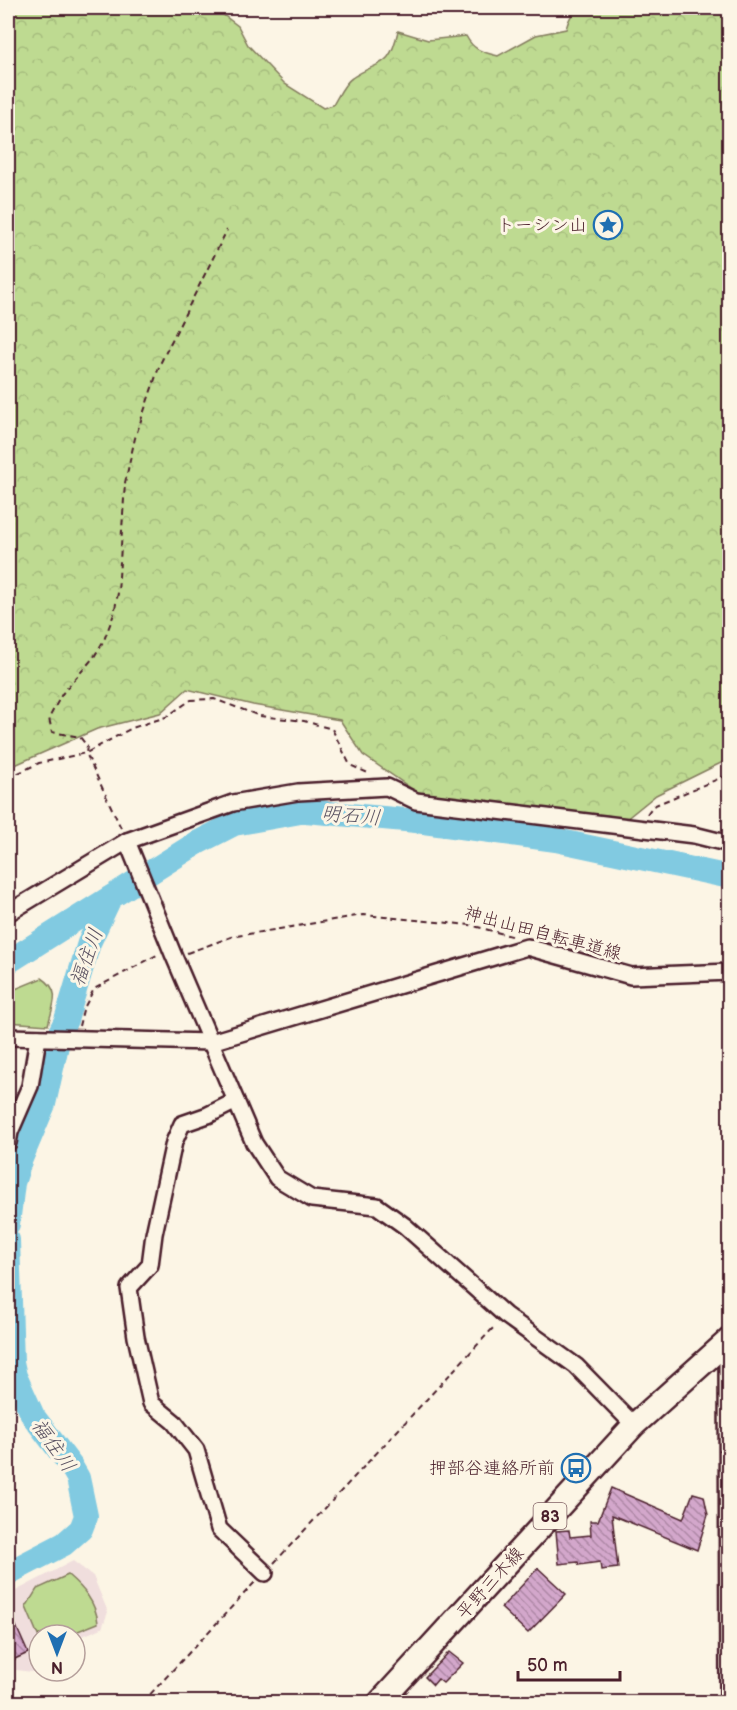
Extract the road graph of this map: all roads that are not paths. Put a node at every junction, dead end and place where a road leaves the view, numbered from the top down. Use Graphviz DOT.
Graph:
graph roads {
  1 [pos="127,841"];
  2 [pos="729,844"];
  3 [pos="8,914"];
  4 [pos="729,972"];
  5 [pos="8,1037"];
  6 [pos="38,1038"];
  7 [pos="211,1042"];
  8 [pos="236,1101"];
  9 [pos="8,1143"];
  10 [pos="728,1339"];
  11 [pos="634,1425"];
  12 [pos="265,1572"];
  13 [pos="380,1702"];
  14 [pos="728,1702"];
  1 -- 2 [label="street"];
  1 -- 3 [label="street"];
  1 -- 7 [label="street"];
  4 -- 7 [label="street"];
  5 -- 6 [label="street"];
  6 -- 7 [label="street"];
  6 -- 9 [label="street"];
  7 -- 8 [label="street"];
  8 -- 11 [label="street"];
  8 -- 12 [label="street"];
  10 -- 11 [label="main road, 平野三木線 / 83"];
  10 -- 14 [label="street"];
  11 -- 13 [label="main road, 平野三木線 / 83"];
}
